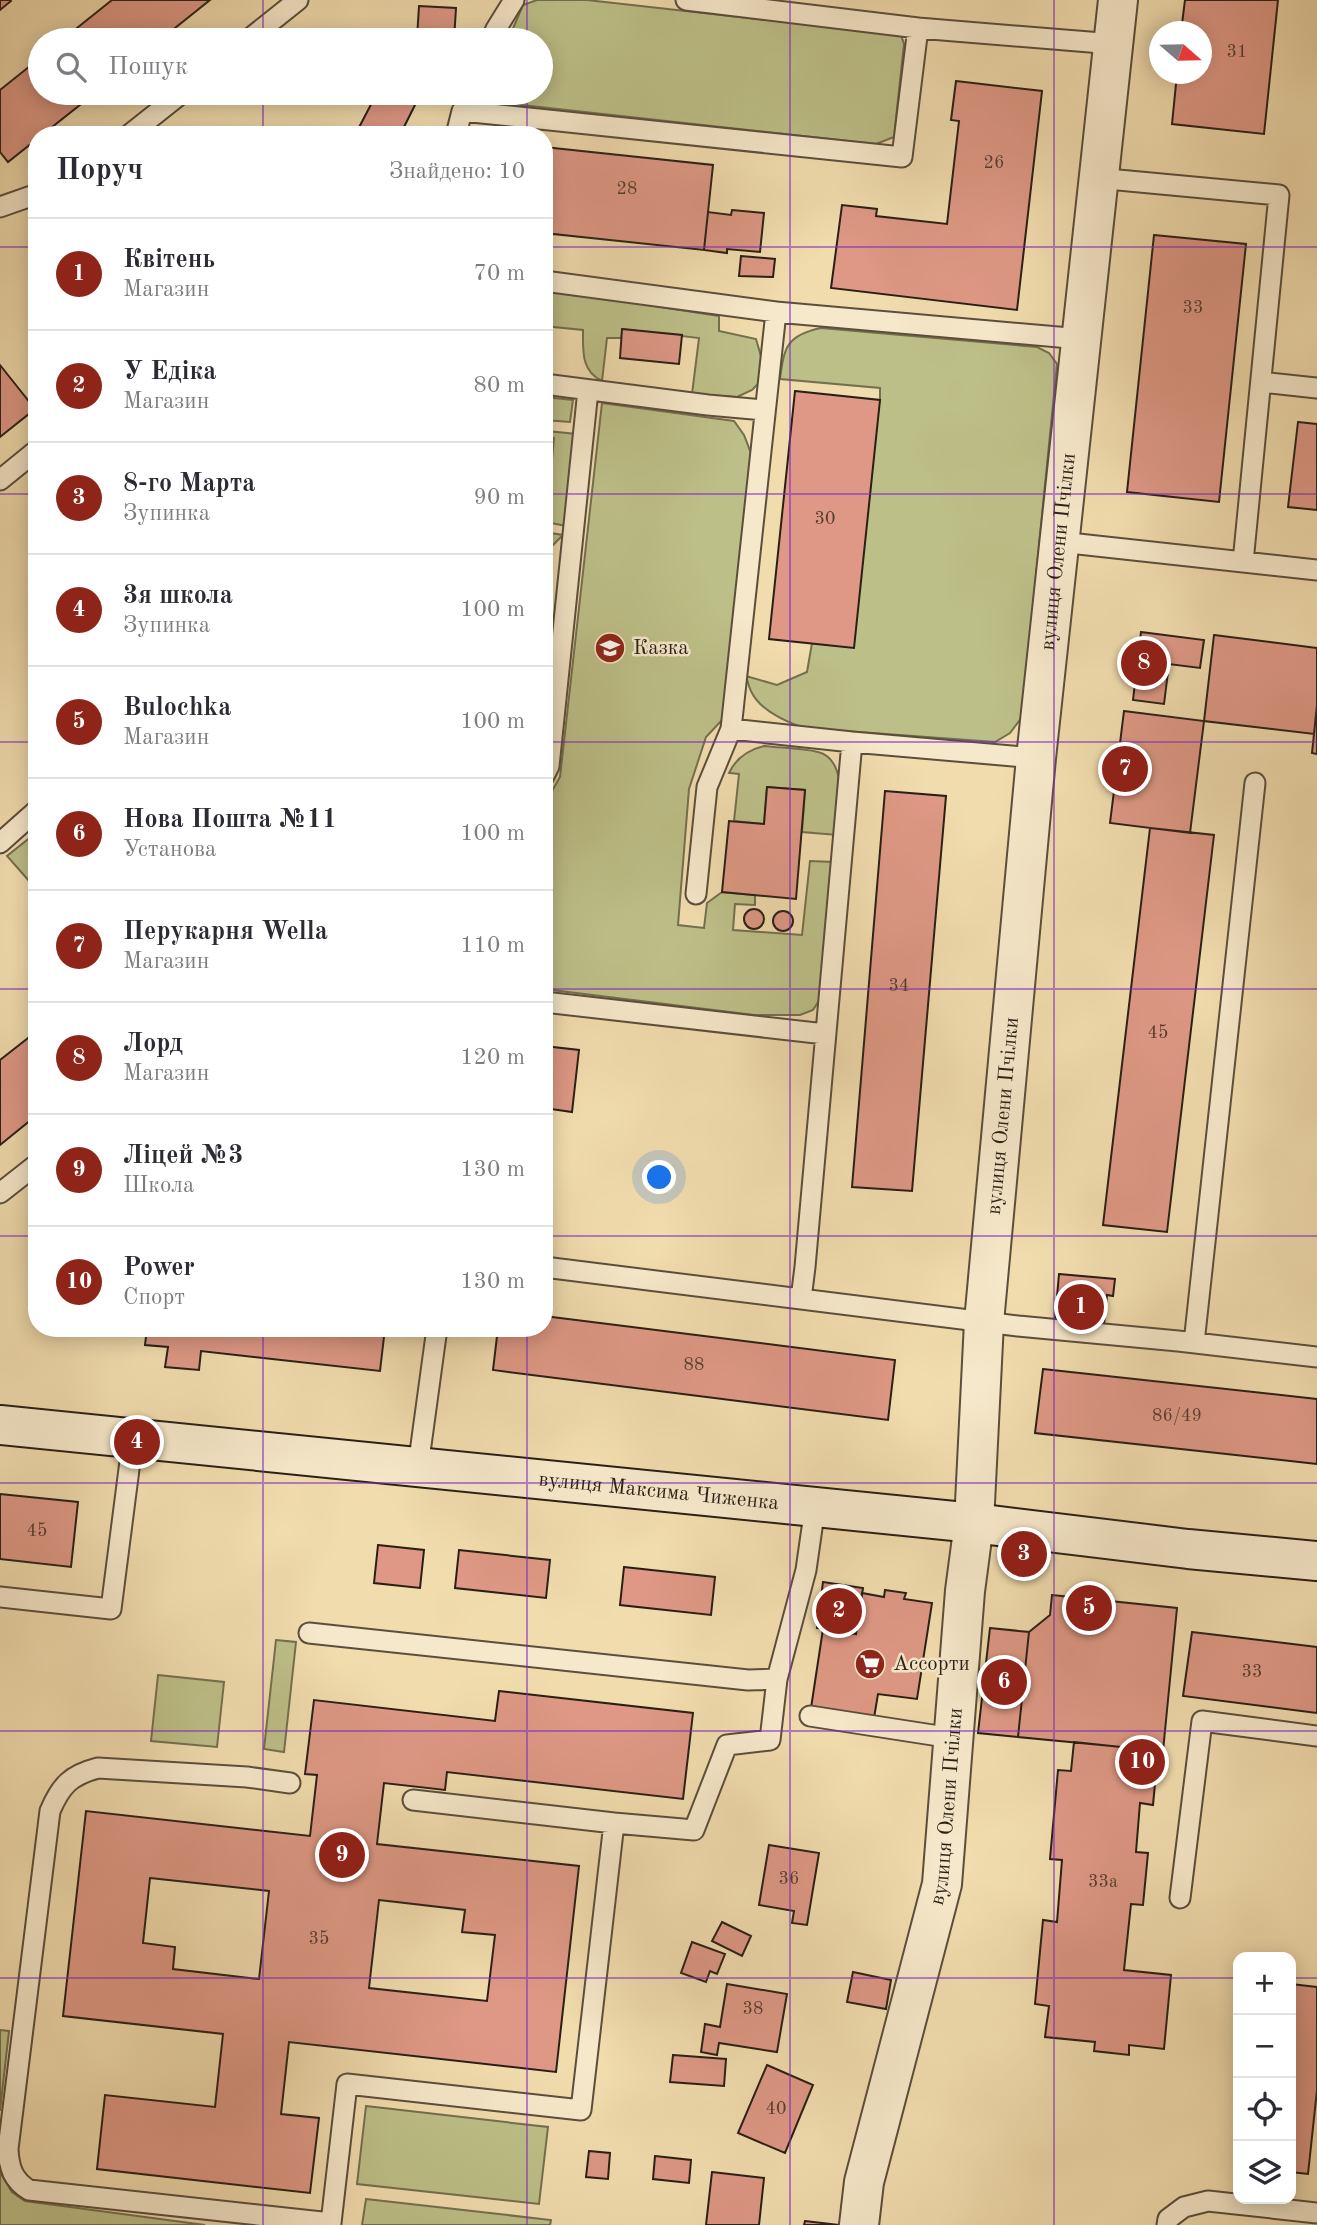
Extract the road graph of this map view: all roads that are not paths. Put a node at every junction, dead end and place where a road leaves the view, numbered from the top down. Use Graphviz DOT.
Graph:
graph roads {
  1 [pos="298,0"];
  2 [pos="514,0"];
  3 [pos="686,0"];
  4 [pos="1118,0"];
  5 [pos="263,28"];
  6 [pos="498,28"];
  7 [pos="918,28"];
  8 [pos="1114,44"];
  9 [pos="167,105"];
  10 [pos="464,105"];
  11 [pos="464,105"];
  12 [pos="489,105"];
  13 [pos="141,126"];
  14 [pos="454,126"];
  15 [pos="458,126"];
  16 [pos="1097,178"];
  17 [pos="28,197"];
  18 [pos="0,206"];
  19 [pos="553,282"];
  20 [pos="776,312"];
  21 [pos="1081,339"];
  22 [pos="1261,382"];
  23 [pos="553,385"];
  24 [pos="1317,388"];
  25 [pos="588,390"];
  26 [pos="764,410"];
  27 [pos="28,457"];
  28 [pos="0,480"];
  29 [pos="1060,542"];
  30 [pos="1243,562"];
  31 [pos="1317,570"];
  32 [pos="553,727"];
  33 [pos="731,729"];
  34 [pos="852,742"];
  35 [pos="1036,758"];
  36 [pos="1255,783"];
  37 [pos="28,818"];
  38 [pos="0,843"];
  39 [pos="696,894"];
  40 [pos="553,1003"];
  41 [pos="825,1034"];
  42 [pos="28,1171"];
  43 [pos="0,1193"];
  44 [pos="553,1268"];
  45 [pos="801,1299"];
  46 [pos="984,1322"];
  47 [pos="436,1337"];
  48 [pos="1194,1343"];
  49 [pos="1317,1357"];
  50 [pos="0,1425"];
  51 [pos="133,1438"];
  52 [pos="418,1467"];
  53 [pos="815,1507"];
  54 [pos="974,1524"];
  55 [pos="1317,1561"];
  56 [pos="0,1597"];
  57 [pos="309,1633"];
  58 [pos="777,1679"];
  59 [pos="810,1716"];
  60 [pos="1317,1737"];
  61 [pos="952,1738"];
  62 [pos="290,1783"];
  63 [pos="413,1800"];
  64 [pos="614,1823"];
  65 [pos="1180,1898"];
  66 [pos="1317,2213"];
  67 [pos="859,2225"];
  68 [pos="1167,2225"];
  1 -- 5 [label="lane"];
  2 -- 6 [label="lane"];
  3 -- 7 [label="lane"];
  4 -- 8 [label="street, вулиця Олени Пчілки"];
  7 -- 8 [label="lane"];
  7 -- 12 [label="lane"];
  8 -- 16 [label="street, вулиця Олени Пчілки"];
  9 -- 13 [label="lane"];
  10 -- 14 [label="lane"];
  11 -- 15 [label="lane"];
  16 -- 21 [label="street, вулиця Олени Пчілки"];
  16 -- 22 [label="lane"];
  17 -- 18 [label="lane"];
  19 -- 20 [label="lane"];
  20 -- 21 [label="lane"];
  20 -- 26 [label="lane"];
  21 -- 29 [label="street, вулиця Олени Пчілки"];
  22 -- 24 [label="lane"];
  22 -- 30 [label="lane"];
  23 -- 25 [label="lane"];
  25 -- 26 [label="lane"];
  25 -- 32 [label="lane"];
  26 -- 33 [label="lane"];
  27 -- 28 [label="lane"];
  29 -- 30 [label="lane"];
  29 -- 35 [label="street, вулиця Олени Пчілки"];
  30 -- 31 [label="lane"];
  33 -- 34 [label="lane"];
  33 -- 39 [label="lane"];
  34 -- 35 [label="lane"];
  34 -- 41 [label="lane"];
  35 -- 46 [label="street, вулиця Олени Пчілки"];
  36 -- 48 [label="lane"];
  37 -- 38 [label="lane"];
  40 -- 41 [label="lane"];
  41 -- 45 [label="lane"];
  42 -- 43 [label="lane"];
  44 -- 45 [label="lane"];
  45 -- 46 [label="lane"];
  46 -- 48 [label="lane"];
  46 -- 54 [label="street, вулиця Олени Пчілки"];
  47 -- 52 [label="lane"];
  48 -- 49 [label="lane"];
  50 -- 51 [label="street, вулиця Максима Чиженка"];
  51 -- 52 [label="street, вулиця Максима Чиженка"];
  51 -- 56 [label="lane"];
  52 -- 53 [label="street, вулиця Максима Чиженка"];
  53 -- 54 [label="street, вулиця Максима Чиженка"];
  53 -- 58 [label="lane"];
  54 -- 55 [label="street, вулиця Максима Чиженка"];
  54 -- 61 [label="street, вулиця Олени Пчілки"];
  57 -- 58 [label="lane"];
  58 -- 64 [label="lane"];
  59 -- 61 [label="lane"];
  60 -- 65 [label="lane"];
  61 -- 67 [label="street, вулиця Олени Пчілки"];
  62 -- 64 [label="lane"];
  63 -- 64 [label="lane"];
  66 -- 68 [label="lane"];
}
